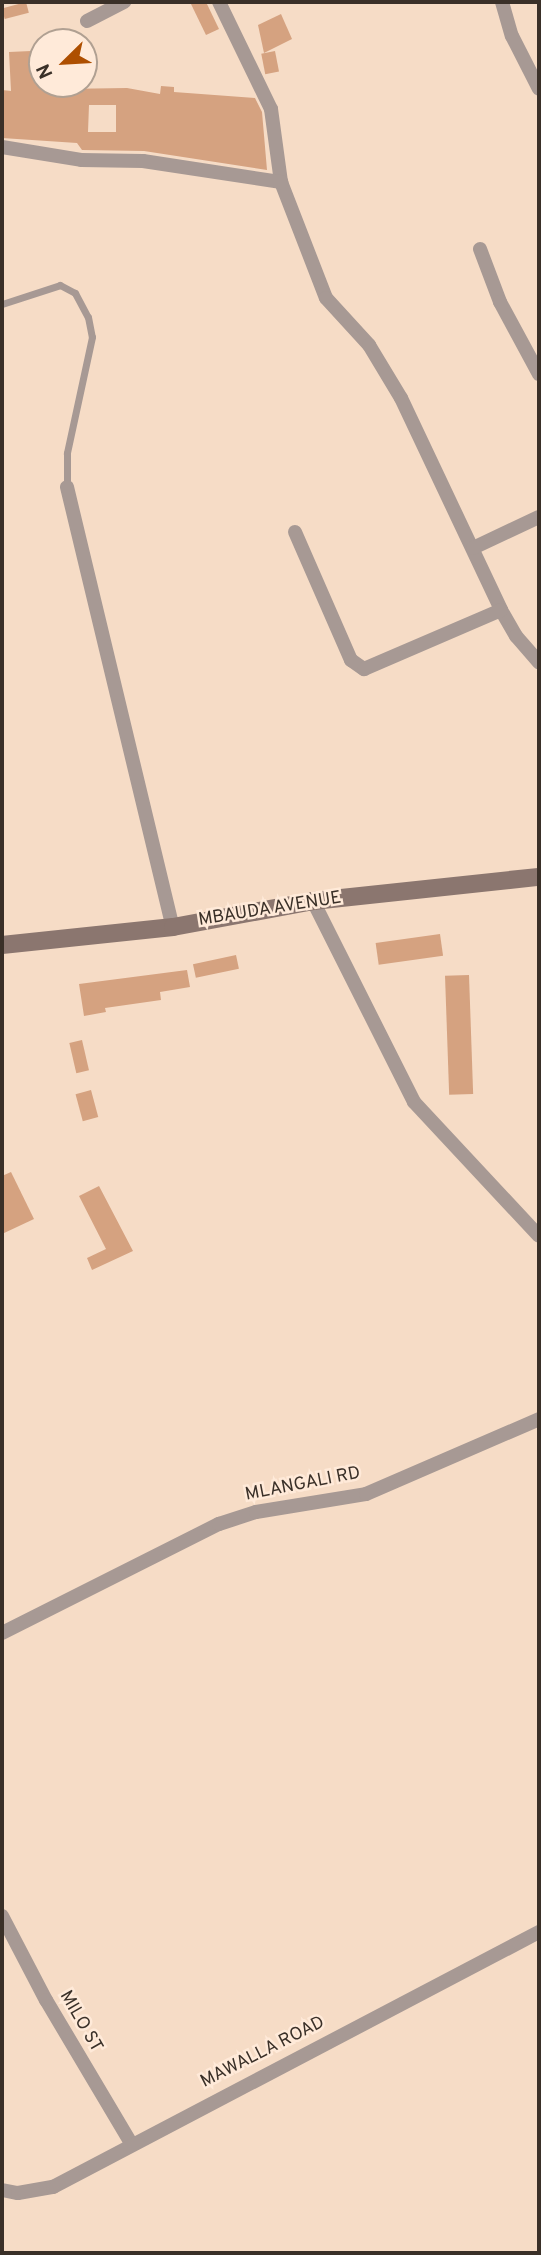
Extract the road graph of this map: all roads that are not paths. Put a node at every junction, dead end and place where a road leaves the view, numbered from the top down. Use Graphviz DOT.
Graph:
graph roads {
  1 [pos="124,2"];
  2 [pos="219,2"];
  3 [pos="502,2"];
  4 [pos="87,20"];
  5 [pos="539,89"];
  6 [pos="2,147"];
  7 [pos="281,183"];
  8 [pos="480,249"];
  9 [pos="2,304"];
  10 [pos="539,374"];
  11 [pos="67,487"];
  12 [pos="539,517"];
  13 [pos="295,532"];
  14 [pos="473,548"];
  15 [pos="501,610"];
  16 [pos="539,662"];
  17 [pos="539,877"];
  18 [pos="313,901"];
  19 [pos="173,927"];
  20 [pos="2,945"];
  21 [pos="539,1236"];
  22 [pos="539,1419"];
  23 [pos="2,1633"];
  24 [pos="2,1916"];
  25 [pos="539,1932"];
  26 [pos="131,2143"];
  27 [pos="2,2190"];
  1 -- 4 [label="street"];
  2 -- 7 [label="street"];
  3 -- 5 [label="street"];
  6 -- 7 [label="street"];
  7 -- 14 [label="street"];
  8 -- 10 [label="street"];
  9 -- 11 [label="lane"];
  11 -- 19 [label="street"];
  12 -- 14 [label="street"];
  13 -- 15 [label="street"];
  14 -- 15 [label="street"];
  15 -- 16 [label="street"];
  17 -- 18 [label="street, MBAUDA AVENUE"];
  18 -- 19 [label="street, MBAUDA AVENUE"];
  18 -- 21 [label="street"];
  19 -- 20 [label="street, MBAUDA AVENUE"];
  22 -- 23 [label="street, MLANGALI RD"];
  24 -- 26 [label="street, MILO ST"];
  25 -- 26 [label="street, MAWALLA ROAD"];
  26 -- 27 [label="street, MAWALLA ROAD"];
}
